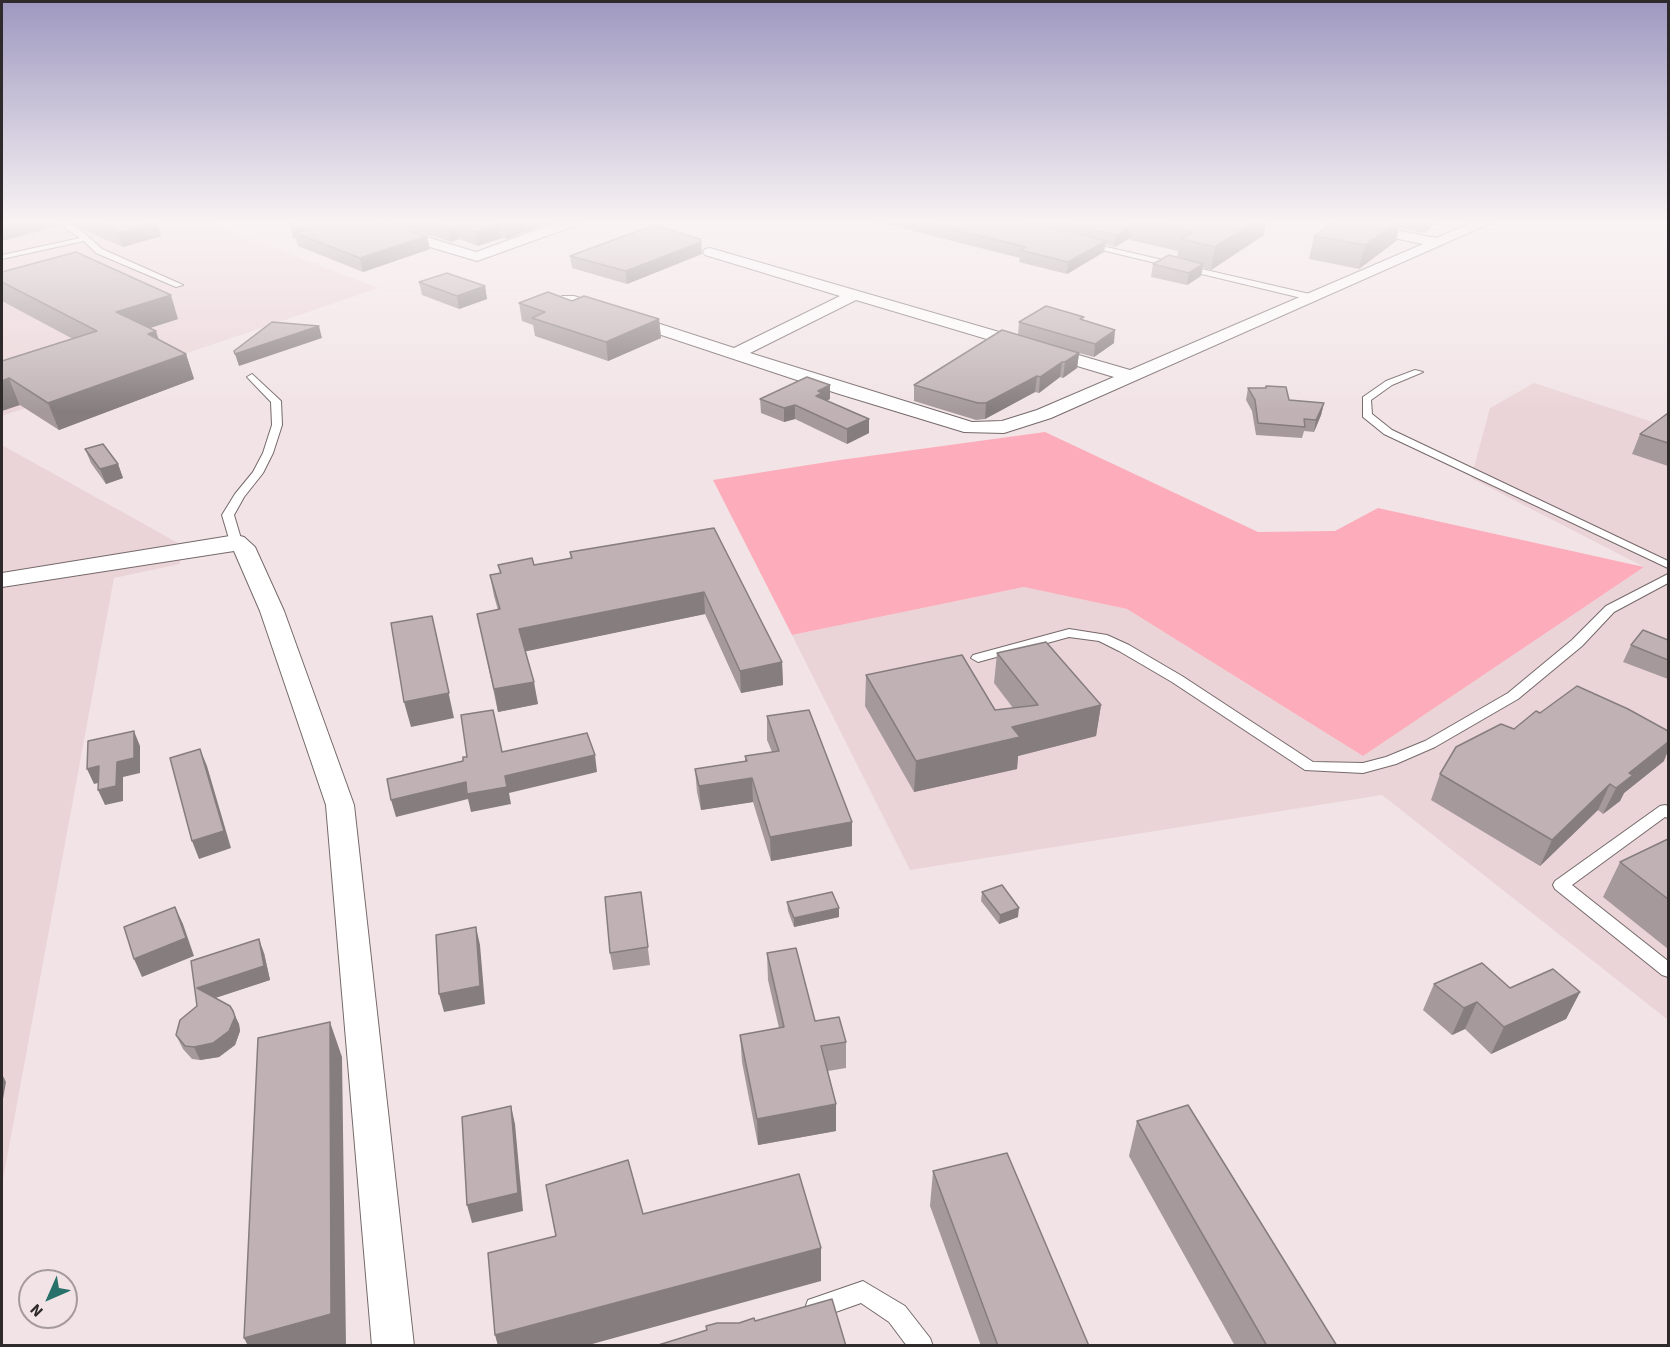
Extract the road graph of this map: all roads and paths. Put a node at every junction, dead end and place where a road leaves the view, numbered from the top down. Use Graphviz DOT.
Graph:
graph roads {
  1 [pos="820,285"];
  2 [pos="1259,285"];
  3 [pos="1344,285"];
  4 [pos="854,295"];
  5 [pos="568,298"];
  6 [pos="1314,298"];
  7 [pos="735,354"];
  8 [pos="1418,372"];
  9 [pos="1130,376"];
  10 [pos="252,377"];
  11 [pos="236,542"];
  12 [pos="1668,565"];
  13 [pos="1668,578"];
  14 [pos="2,580"];
  15 [pos="978,658"];
  16 [pos="1668,813"];
  17 [pos="1668,970"];
  18 [pos="796,1315"];
  19 [pos="393,1346"];
  20 [pos="922,1346"];
  1 -- 4 [label="street"];
  2 -- 6 [label="lane"];
  3 -- 6 [label="street"];
  4 -- 7 [label="street"];
  4 -- 9 [label="street"];
  5 -- 7 [label="street"];
  6 -- 9 [label="street"];
  7 -- 9 [label="street"];
  8 -- 12 [label="lane"];
  10 -- 11 [label="lane"];
  11 -- 14 [label="street"];
  11 -- 19 [label="street"];
  13 -- 15 [label="lane"];
  16 -- 17 [label="lane"];
  18 -- 20 [label="lane"];
}
